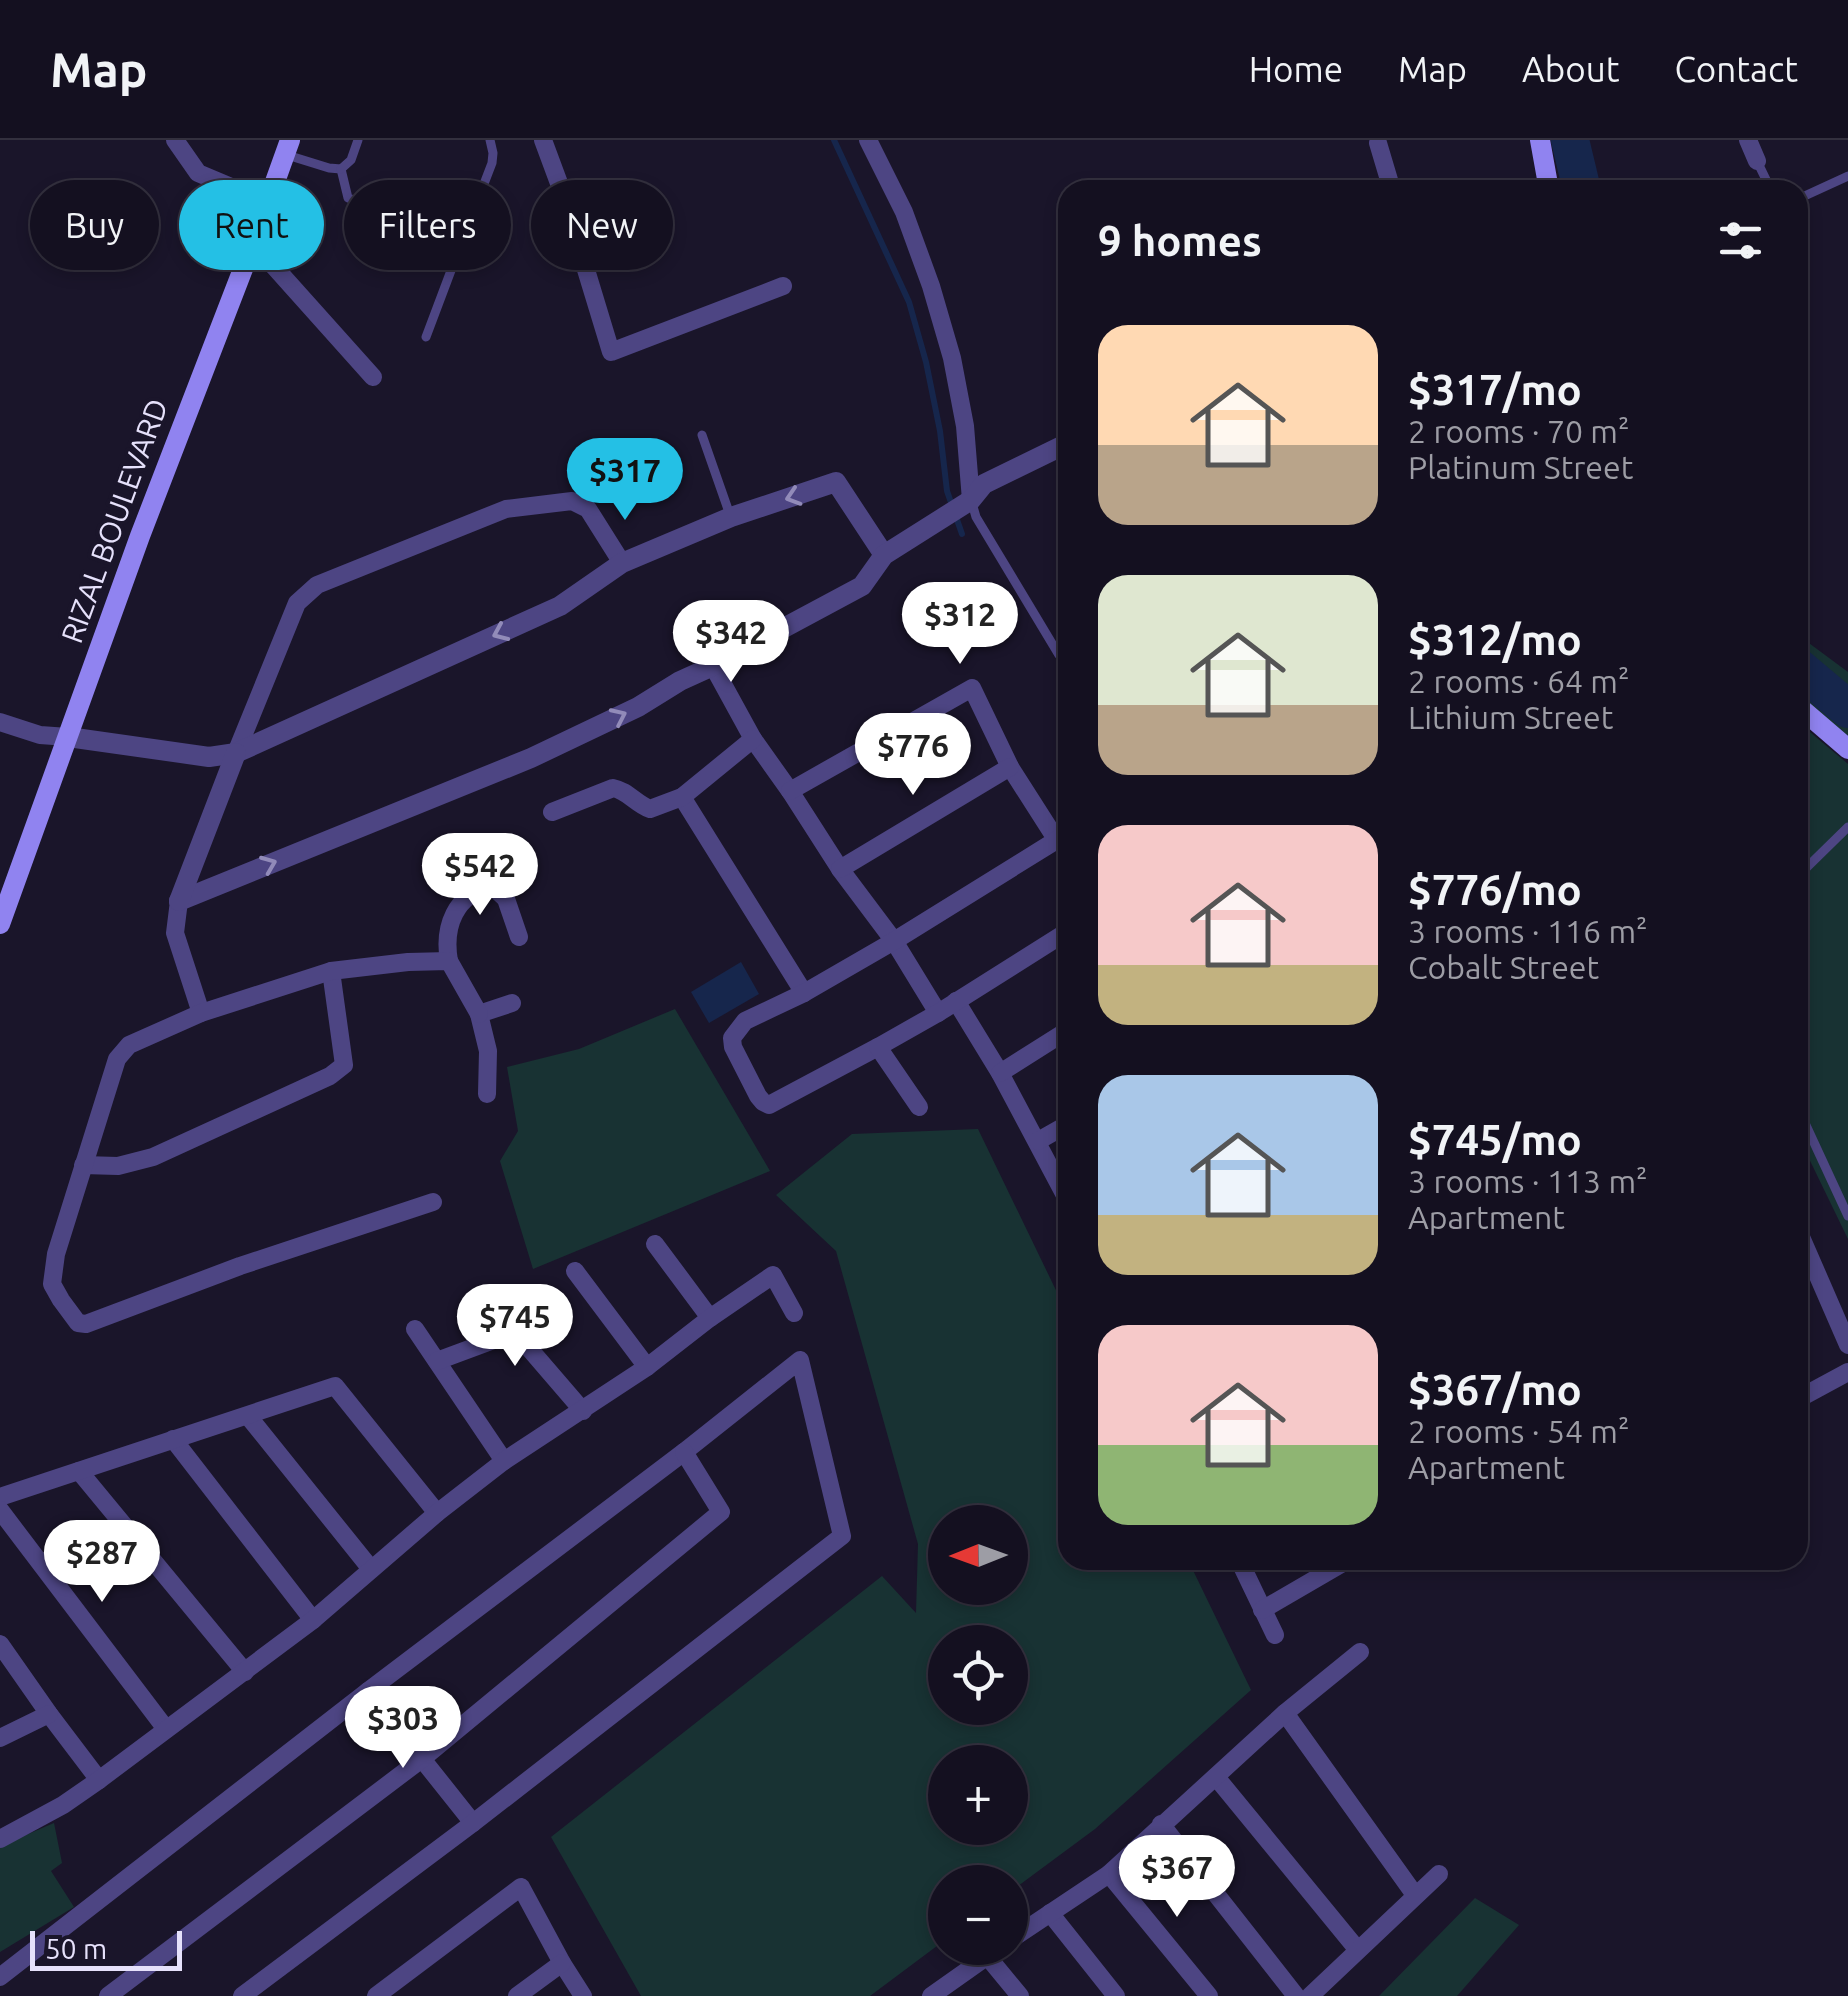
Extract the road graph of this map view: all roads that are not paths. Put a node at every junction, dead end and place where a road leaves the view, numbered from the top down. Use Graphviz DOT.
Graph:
graph roads {
  1 [pos="175,140"];
  2 [pos="358,140"];
  3 [pos="490,140"];
  4 [pos="868,140"];
  5 [pos="1540,140"];
  6 [pos="1748,140"];
  7 [pos="549,142"];
  8 [pos="1378,143"];
  9 [pos="287,147"];
  10 [pos="1758,161"];
  11 [pos="341,169"];
  12 [pos="1848,176"];
  13 [pos="217,180"];
  14 [pos="275,180"];
  15 [pos="485,180"];
  16 [pos="1389,180"];
  17 [pos="1548,180"];
  18 [pos="1767,180"];
  19 [pos="344,181"];
  20 [pos="1808,194"];
  21 [pos="243,270"];
  22 [pos="277,270"];
  23 [pos="451,270"];
  24 [pos="784,286"];
  25 [pos="426,337"];
  26 [pos="373,377"];
  27 [pos="702,435"];
  28 [pos="1058,448"];
  29 [pos="968,502"];
  30 [pos="731,517"];
  31 [pos="884,555"];
  32 [pos="622,563"];
  33 [pos="1058,653"];
  34 [pos="713,666"];
  35 [pos="1808,715"];
  36 [pos="0,722"];
  37 [pos="68,737"];
  38 [pos="753,738"];
  39 [pos="1848,749"];
  40 [pos="236,753"];
  41 [pos="1010,767"];
  42 [pos="790,791"];
  43 [pos="682,796"];
  44 [pos="552,812"];
  45 [pos="1848,827"];
  46 [pos="1058,831"];
  47 [pos="1058,838"];
  48 [pos="1808,866"];
  49 [pos="840,869"];
  50 [pos="179,901"];
  51 [pos="0,924"];
  52 [pos="520,936"];
  53 [pos="1058,937"];
  54 [pos="894,941"];
  55 [pos="449,962"];
  56 [pos="331,971"];
  57 [pos="804,993"];
  58 [pos="956,1001"];
  59 [pos="512,1003"];
  60 [pos="201,1013"];
  61 [pos="938,1013"];
  62 [pos="479,1014"];
  63 [pos="1058,1036"];
  64 [pos="878,1047"];
  65 [pos="1000,1073"];
  66 [pos="487,1094"];
  67 [pos="919,1107"];
  68 [pos="1058,1130"];
  69 [pos="1808,1130"];
  70 [pos="1038,1141"];
  71 [pos="83,1165"];
  72 [pos="1058,1180"];
  73 [pos="433,1202"];
  74 [pos="1848,1216"];
  75 [pos="656,1244"];
  76 [pos="1808,1253"];
  77 [pos="574,1271"];
  78 [pos="794,1313"];
  79 [pos="710,1318"];
  80 [pos="415,1329"];
  81 [pos="1848,1345"];
  82 [pos="438,1361"];
  83 [pos="647,1367"];
  84 [pos="1848,1372"];
  85 [pos="1808,1394"];
  86 [pos="584,1411"];
  87 [pos="248,1416"];
  88 [pos="173,1440"];
  89 [pos="684,1452"];
  90 [pos="504,1461"];
  91 [pos="79,1471"];
  92 [pos="0,1498"];
  93 [pos="0,1510"];
  94 [pos="437,1514"];
  95 [pos="371,1569"];
  96 [pos="1243,1570"];
  97 [pos="1331,1570"];
  98 [pos="1262,1610"];
  99 [pos="313,1620"];
  100 [pos="1274,1636"];
  101 [pos="1,1647"];
  102 [pos="1360,1652"];
  103 [pos="245,1672"];
  104 [pos="368,1691"];
  105 [pos="1285,1713"];
  106 [pos="48,1714"];
  107 [pos="166,1730"];
  108 [pos="0,1738"];
  109 [pos="422,1758"];
  110 [pos="1216,1777"];
  111 [pos="100,1780"];
  112 [pos="473,1823"];
  113 [pos="1161,1824"];
  114 [pos="0,1839"];
  115 [pos="1109,1874"];
  116 [pos="1439,1874"];
  117 [pos="1415,1895"];
  118 [pos="1050,1912"];
  119 [pos="1028,1927"];
  120 [pos="1357,1950"];
  121 [pos="562,1963"];
  122 [pos="975,1965"];
  123 [pos="1001,1965"];
  124 [pos="0,1977"];
  125 [pos="108,1996"];
  126 [pos="242,1996"];
  127 [pos="376,1996"];
  128 [pos="518,1996"];
  129 [pos="583,1996"];
  130 [pos="931,1996"];
  131 [pos="1020,1996"];
  132 [pos="1116,1996"];
  133 [pos="1209,1996"];
  134 [pos="1296,1996"];
  135 [pos="1310,1996"];
  1 -- 13 [label="street"];
  2 -- 11 [label="lane"];
  3 -- 15 [label="lane"];
  4 -- 29 [label="street"];
  5 -- 17 [label="main road"];
  6 -- 10 [label="street"];
  7 -- 24 [label="street"];
  8 -- 16 [label="street"];
  9 -- 11 [label="lane"];
  9 -- 14 [label="main road, RIZAL BOULEVARD"];
  10 -- 18 [label="lane"];
  11 -- 19 [label="lane"];
  12 -- 20 [label="lane"];
  21 -- 37 [label="main road, RIZAL BOULEVARD"];
  22 -- 26 [label="street"];
  23 -- 25 [label="lane"];
  27 -- 30 [label="lane"];
  28 -- 29 [label="street"];
  29 -- 31 [label="street"];
  29 -- 33 [label="lane"];
  31 -- 30 [label="street, one-way"];
  30 -- 32 [label="street"];
  31 -- 34 [label="street"];
  32 -- 40 [label="street, one-way"];
  32 -- 40 [label="street"];
  34 -- 38 [label="street"];
  50 -- 34 [label="street, one-way"];
  35 -- 39 [label="main road"];
  36 -- 37 [label="street"];
  37 -- 40 [label="street"];
  37 -- 51 [label="main road, RIZAL BOULEVARD"];
  38 -- 42 [label="street"];
  38 -- 43 [label="street"];
  40 -- 50 [label="street"];
  41 -- 42 [label="street"];
  41 -- 46 [label="street"];
  41 -- 49 [label="street"];
  42 -- 49 [label="street"];
  43 -- 44 [label="street"];
  43 -- 57 [label="street"];
  45 -- 48 [label="lane"];
  47 -- 54 [label="street"];
  49 -- 54 [label="street"];
  50 -- 60 [label="street"];
  52 -- 55 [label="street"];
  53 -- 58 [label="street"];
  54 -- 57 [label="street"];
  54 -- 61 [label="street"];
  55 -- 56 [label="street"];
  55 -- 62 [label="street"];
  56 -- 60 [label="street"];
  56 -- 71 [label="street"];
  57 -- 64 [label="street"];
  58 -- 61 [label="street"];
  58 -- 65 [label="street"];
  59 -- 62 [label="street"];
  60 -- 71 [label="street"];
  61 -- 64 [label="street"];
  62 -- 66 [label="street"];
  63 -- 65 [label="street"];
  64 -- 67 [label="street"];
  65 -- 70 [label="street"];
  68 -- 70 [label="street"];
  69 -- 74 [label="lane"];
  70 -- 72 [label="street"];
  71 -- 73 [label="street"];
  75 -- 79 [label="street"];
  76 -- 81 [label="street"];
  77 -- 83 [label="street"];
  78 -- 79 [label="street"];
  79 -- 83 [label="street"];
  80 -- 82 [label="street"];
  82 -- 86 [label="street"];
  82 -- 90 [label="street"];
  83 -- 86 [label="street"];
  84 -- 85 [label="street"];
  86 -- 90 [label="street"];
  87 -- 88 [label="street"];
  87 -- 94 [label="street"];
  87 -- 95 [label="street"];
  88 -- 91 [label="street"];
  88 -- 99 [label="street"];
  89 -- 104 [label="street"];
  89 -- 109 [label="street"];
  89 -- 112 [label="street"];
  90 -- 94 [label="street"];
  91 -- 92 [label="street"];
  91 -- 103 [label="street"];
  93 -- 107 [label="street"];
  94 -- 95 [label="street"];
  95 -- 99 [label="street"];
  96 -- 98 [label="street"];
  97 -- 98 [label="street"];
  98 -- 100 [label="street"];
  99 -- 103 [label="street"];
  101 -- 106 [label="street"];
  102 -- 105 [label="street"];
  103 -- 107 [label="street"];
  104 -- 109 [label="street"];
  104 -- 124 [label="street"];
  105 -- 110 [label="street"];
  105 -- 117 [label="street"];
  106 -- 108 [label="street"];
  106 -- 111 [label="street"];
  107 -- 111 [label="street"];
  109 -- 112 [label="street"];
  109 -- 125 [label="street"];
  110 -- 113 [label="street"];
  110 -- 120 [label="street"];
  111 -- 114 [label="street"];
  112 -- 126 [label="street"];
  113 -- 115 [label="street"];
  113 -- 134 [label="street"];
  115 -- 118 [label="street"];
  115 -- 133 [label="street"];
  116 -- 117 [label="street"];
  117 -- 120 [label="street"];
  118 -- 119 [label="street"];
  118 -- 132 [label="street"];
  120 -- 135 [label="street"];
  121 -- 127 [label="street"];
  121 -- 128 [label="street"];
  121 -- 129 [label="street"];
  122 -- 130 [label="street"];
  123 -- 131 [label="street"];
}
